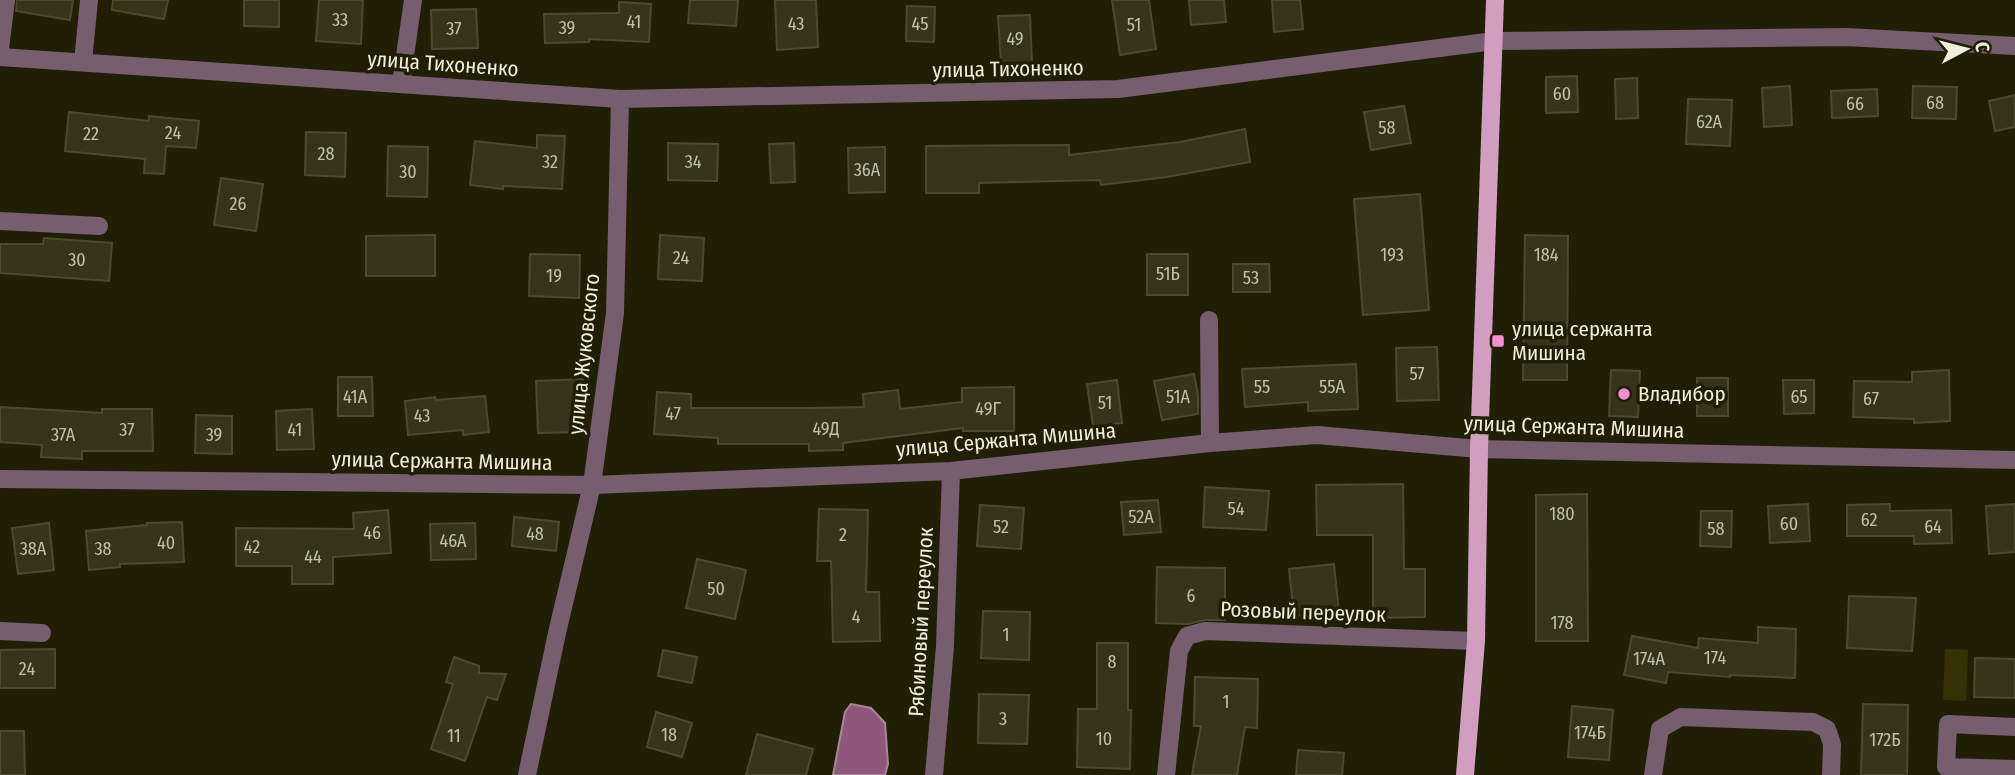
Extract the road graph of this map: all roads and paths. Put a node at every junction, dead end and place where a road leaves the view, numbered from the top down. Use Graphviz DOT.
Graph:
graph roads {
  1 [pos="6,0"];
  2 [pos="89,0"];
  3 [pos="413,0"];
  4 [pos="1495,0"];
  5 [pos="1494,41"];
  6 [pos="2015,46"];
  7 [pos="0,49"];
  8 [pos="0,57"];
  9 [pos="83,62"];
  10 [pos="401,84"];
  11 [pos="620,99"];
  12 [pos="0,221"];
  13 [pos="99,226"];
  14 [pos="1209,320"];
  15 [pos="1210,443"];
  16 [pos="1479,449"];
  17 [pos="2015,460"];
  18 [pos="951,471"];
  19 [pos="0,479"];
  20 [pos="593,485"];
  21 [pos="0,631"];
  22 [pos="42,633"];
  23 [pos="1476,641"];
  24 [pos="2015,727"];
  25 [pos="2015,769"];
  26 [pos="527,775"];
  27 [pos="934,775"];
  28 [pos="1166,775"];
  29 [pos="1465,775"];
  30 [pos="1653,775"];
  31 [pos="1831,775"];
  1 -- 7 [label="street"];
  2 -- 9 [label="street"];
  3 -- 10 [label="street"];
  4 -- 5 [label="main road"];
  5 -- 6 [label="street, улица Тихоненко"];
  5 -- 11 [label="street, улица Тихоненко"];
  5 -- 16 [label="main road"];
  8 -- 9 [label="street, улица Тихоненко"];
  9 -- 10 [label="street, улица Тихоненко"];
  10 -- 11 [label="street, улица Тихоненко"];
  11 -- 20 [label="street, улица Жуковского"];
  12 -- 13 [label="street"];
  14 -- 15 [label="street"];
  15 -- 16 [label="street, улица Сержанта Мишина"];
  15 -- 18 [label="street, улица Сержанта Мишина"];
  16 -- 17 [label="street, улица Сержанта Мишина"];
  16 -- 23 [label="main road"];
  18 -- 20 [label="street, улица Сержанта Мишина"];
  18 -- 27 [label="street, Рябиновый переулок"];
  19 -- 20 [label="street, улица Сержанта Мишина"];
  20 -- 26 [label="street, улица Жуковского"];
  21 -- 22 [label="street"];
  23 -- 28 [label="street, Розовый переулок"];
  23 -- 29 [label="main road"];
  24 -- 25 [label="street"];
  30 -- 31 [label="street"];
}
